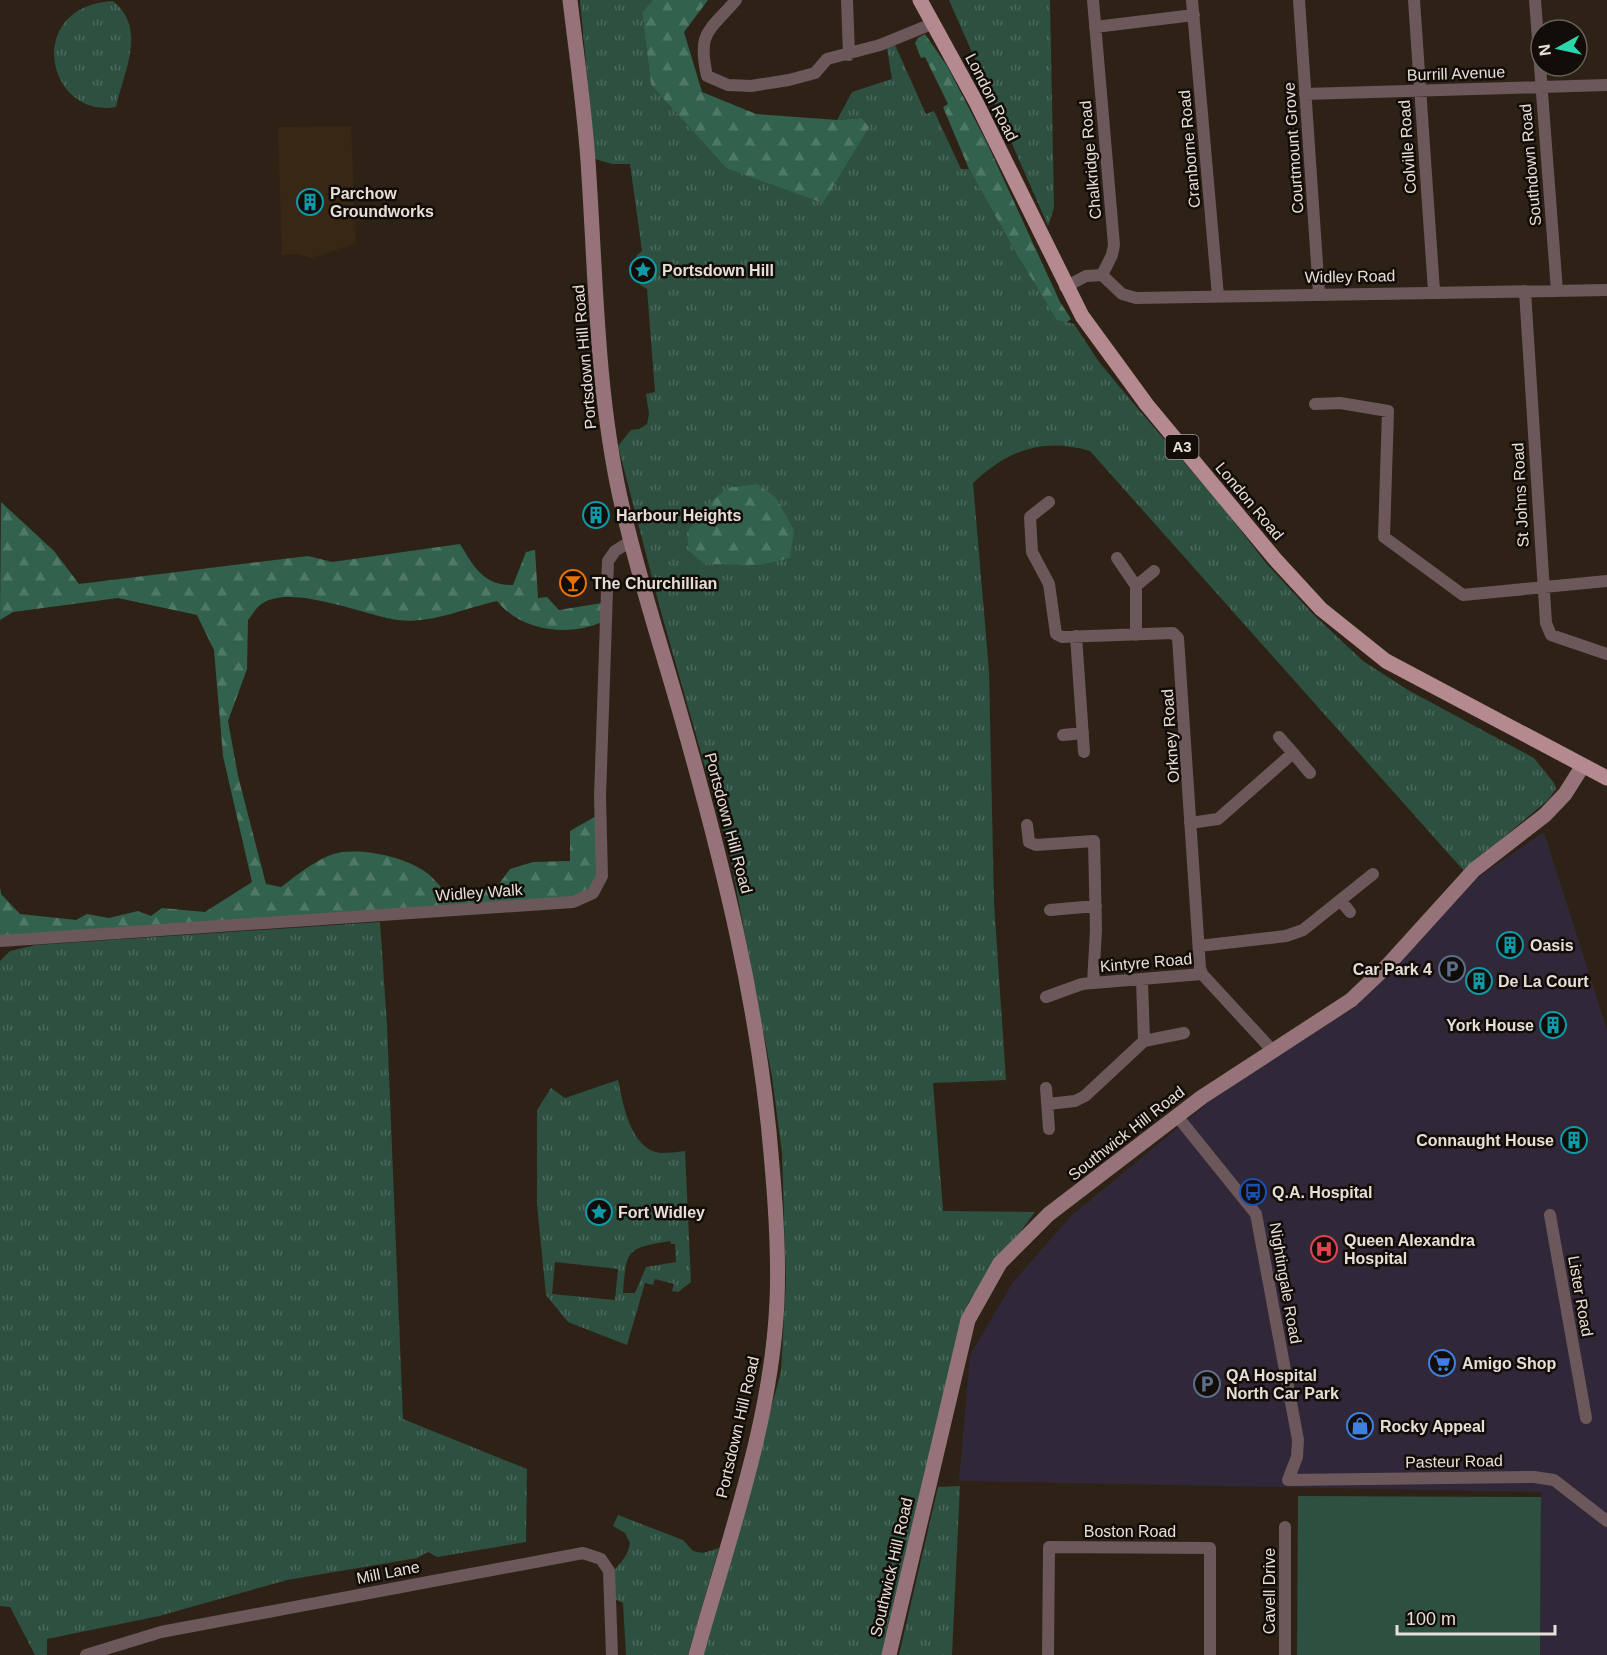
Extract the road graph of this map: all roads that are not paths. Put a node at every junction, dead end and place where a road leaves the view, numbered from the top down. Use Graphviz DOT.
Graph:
graph roads {
  1 [pos="570,0"];
  2 [pos="736,0"];
  3 [pos="847,0"];
  4 [pos="920,0"];
  5 [pos="1093,0"];
  6 [pos="1192,0"];
  7 [pos="1299,0"];
  8 [pos="1414,0"];
  9 [pos="1535,0"];
  10 [pos="1194,15"];
  11 [pos="934,23"];
  12 [pos="1095,27"];
  13 [pos="849,55"];
  14 [pos="1607,85"];
  15 [pos="1541,87"];
  16 [pos="1419,91"];
  17 [pos="1305,94"];
  18 [pos="1101,275"];
  19 [pos="1065,287"];
  20 [pos="1607,290"];
  21 [pos="1434,291"];
  22 [pos="1525,291"];
  23 [pos="1557,291"];
  24 [pos="1319,293"];
  25 [pos="1218,296"];
  26 [pos="1315,404"];
  27 [pos="1049,501"];
  28 [pos="631,541"];
  29 [pos="1117,558"];
  30 [pos="1154,571"];
  31 [pos="1607,581"];
  32 [pos="1136,586"];
  33 [pos="1542,587"];
  34 [pos="1136,635"];
  35 [pos="1076,636"];
  36 [pos="1607,654"];
  37 [pos="1083,734"];
  38 [pos="1063,735"];
  39 [pos="1279,737"];
  40 [pos="1084,752"];
  41 [pos="1293,753"];
  42 [pos="1582,767"];
  43 [pos="1310,773"];
  44 [pos="1607,778"];
  45 [pos="1190,823"];
  46 [pos="1027,825"];
  47 [pos="1373,874"];
  48 [pos="1341,901"];
  49 [pos="1096,906"];
  50 [pos="1050,910"];
  51 [pos="1350,912"];
  52 [pos="0,941"];
  53 [pos="1199,946"];
  54 [pos="1202,974"];
  55 [pos="1143,980"];
  56 [pos="1093,983"];
  57 [pos="1046,996"];
  58 [pos="1184,1033"];
  59 [pos="1144,1041"];
  60 [pos="1274,1051"];
  61 [pos="1046,1088"];
  62 [pos="1048,1104"];
  63 [pos="1177,1116"];
  64 [pos="1049,1128"];
  65 [pos="1550,1215"];
  66 [pos="1586,1418"];
  67 [pos="1287,1480"];
  68 [pos="1607,1521"];
  69 [pos="1285,1527"];
  70 [pos="86,1655"];
  71 [pos="612,1655"];
  72 [pos="696,1655"];
  73 [pos="889,1655"];
  74 [pos="1048,1655"];
  75 [pos="1210,1655"];
  76 [pos="1285,1655"];
  1 -- 28 [label="main road, Portsdown Hill Road"];
  2 -- 13 [label="street"];
  3 -- 13 [label="street"];
  4 -- 11 [label="main road, London Road / A3"];
  5 -- 12 [label="street, Chalkridge Road"];
  6 -- 10 [label="street, Cranborne Road"];
  7 -- 17 [label="street, Courtmount Grove"];
  8 -- 16 [label="street, Colville Road"];
  9 -- 15 [label="street, Southdown Road"];
  10 -- 12 [label="street"];
  10 -- 25 [label="street, Cranborne Road"];
  11 -- 13 [label="street"];
  11 -- 19 [label="main road, London Road / A3"];
  12 -- 18 [label="street, Chalkridge Road"];
  14 -- 15 [label="street, Burrill Avenue"];
  15 -- 16 [label="street, Burrill Avenue"];
  15 -- 23 [label="street, Southdown Road"];
  16 -- 17 [label="street, Burrill Avenue"];
  16 -- 21 [label="street, Colville Road"];
  17 -- 24 [label="street, Courtmount Grove"];
  18 -- 19 [label="street"];
  18 -- 25 [label="street, Widley Road"];
  19 -- 42 [label="main road, London Road / A3"];
  20 -- 23 [label="street, Widley Road"];
  21 -- 22 [label="street, Widley Road"];
  21 -- 24 [label="street, Widley Road"];
  22 -- 23 [label="street, Widley Road"];
  22 -- 33 [label="street, St Johns Road"];
  24 -- 25 [label="street, Widley Road"];
  26 -- 33 [label="street"];
  27 -- 35 [label="street, Orkney Road"];
  28 -- 52 [label="street, Widley Walk"];
  28 -- 72 [label="main road, Portsdown Hill Road"];
  29 -- 32 [label="street"];
  30 -- 32 [label="street"];
  31 -- 33 [label="street"];
  32 -- 34 [label="street"];
  33 -- 36 [label="street, St Johns Road"];
  34 -- 35 [label="street, Orkney Road"];
  34 -- 45 [label="street, Orkney Road"];
  35 -- 37 [label="street"];
  37 -- 38 [label="street"];
  37 -- 40 [label="street"];
  39 -- 41 [label="street"];
  41 -- 43 [label="street"];
  41 -- 45 [label="street"];
  42 -- 44 [label="main road, London Road / A3"];
  42 -- 60 [label="main road, Southwick Hill Road"];
  45 -- 53 [label="street, Orkney Road"];
  46 -- 49 [label="street, Kintyre Road"];
  47 -- 48 [label="street"];
  48 -- 51 [label="street"];
  48 -- 53 [label="street"];
  49 -- 50 [label="street"];
  49 -- 56 [label="street, Kintyre Road"];
  53 -- 54 [label="street, Orkney Road"];
  54 -- 55 [label="street, Kintyre Road"];
  54 -- 60 [label="street"];
  55 -- 56 [label="street, Kintyre Road"];
  55 -- 59 [label="street"];
  56 -- 57 [label="street, Kintyre Road"];
  58 -- 59 [label="street"];
  59 -- 62 [label="street"];
  60 -- 63 [label="main road, Southwick Hill Road"];
  61 -- 62 [label="street"];
  62 -- 64 [label="street"];
  63 -- 67 [label="street, Nightingale Road"];
  63 -- 73 [label="main road, Southwick Hill Road"];
  65 -- 66 [label="street, Lister Road"];
  67 -- 68 [label="street, Pasteur Road"];
  69 -- 76 [label="street, Cavell Drive"];
  70 -- 71 [label="street, Mill Lane"];
  74 -- 75 [label="street, Boston Road"];
}
